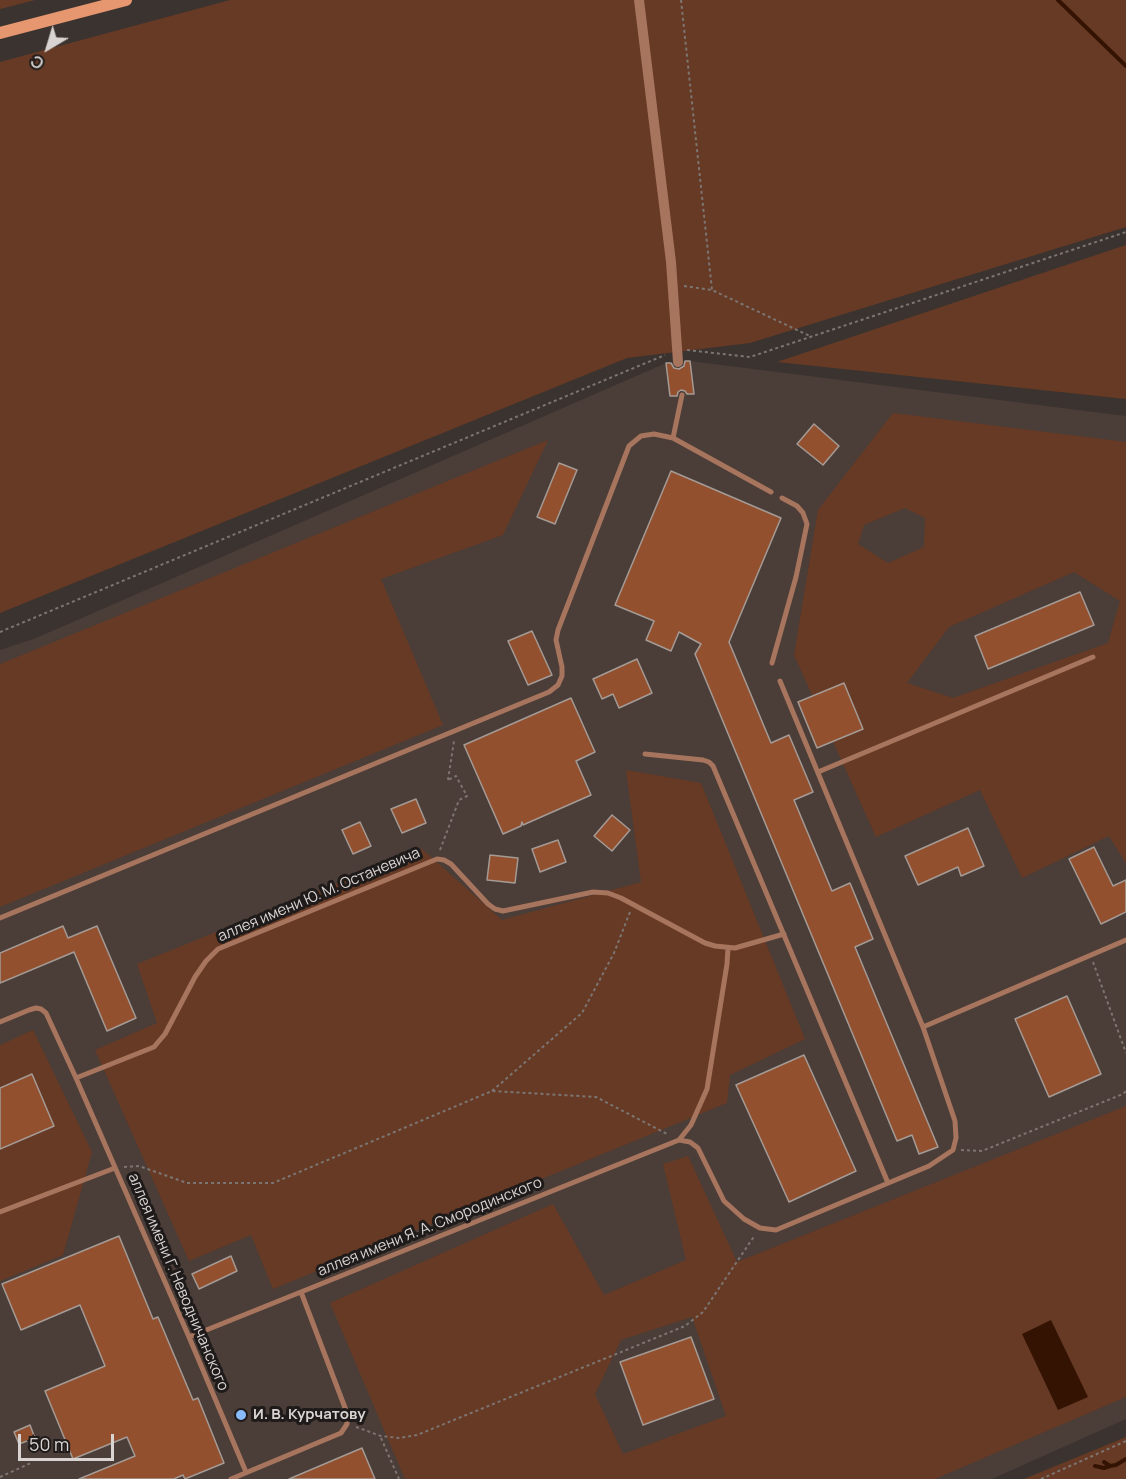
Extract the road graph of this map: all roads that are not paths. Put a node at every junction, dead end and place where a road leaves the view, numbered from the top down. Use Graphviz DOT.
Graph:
graph roads {
  1 [pos="126,0"];
  2 [pos="639,0"];
  3 [pos="0,33"];
  4 [pos="678,362"];
  5 [pos="682,395"];
  6 [pos="673,438"];
  7 [pos="771,492"];
  8 [pos="782,498"];
  9 [pos="1093,657"];
  10 [pos="772,663"];
  11 [pos="780,681"];
  12 [pos="645,754"];
  13 [pos="818,772"];
  14 [pos="0,918"];
  15 [pos="784,934"];
  16 [pos="1126,940"];
  17 [pos="728,948"];
  18 [pos="0,1022"];
  19 [pos="923,1027"];
  20 [pos="76,1078"];
  21 [pos="679,1140"];
  22 [pos="115,1168"];
  23 [pos="888,1183"];
  24 [pos="0,1212"];
  25 [pos="301,1292"];
  26 [pos="189,1337"];
  27 [pos="246,1472"];
  28 [pos="231,1479"];
  1 -- 3 [label="main road"];
  2 -- 4 [label="street"];
  5 -- 6 [label="lane"];
  6 -- 7 [label="lane"];
  6 -- 14 [label="lane"];
  8 -- 10 [label="lane"];
  9 -- 13 [label="lane"];
  11 -- 13 [label="lane"];
  12 -- 15 [label="lane"];
  13 -- 19 [label="lane"];
  15 -- 17 [label="lane"];
  15 -- 23 [label="lane"];
  16 -- 19 [label="lane"];
  17 -- 20 [label="lane, аллея имени Ю. М. Останевича"];
  17 -- 21 [label="lane"];
  18 -- 20 [label="lane, аллея имени Г. Неводничанского"];
  19 -- 23 [label="lane"];
  20 -- 22 [label="lane, аллея имени Г. Неводничанского"];
  21 -- 23 [label="lane"];
  21 -- 25 [label="lane, аллея имени Я. А. Смородинского"];
  22 -- 24 [label="lane"];
  22 -- 26 [label="lane, аллея имени Г. Неводничанского"];
  25 -- 26 [label="lane, аллея имени Я. А. Смородинского"];
  25 -- 27 [label="lane"];
  26 -- 27 [label="lane, аллея имени Г. Неводничанского"];
  27 -- 28 [label="lane"];
}
